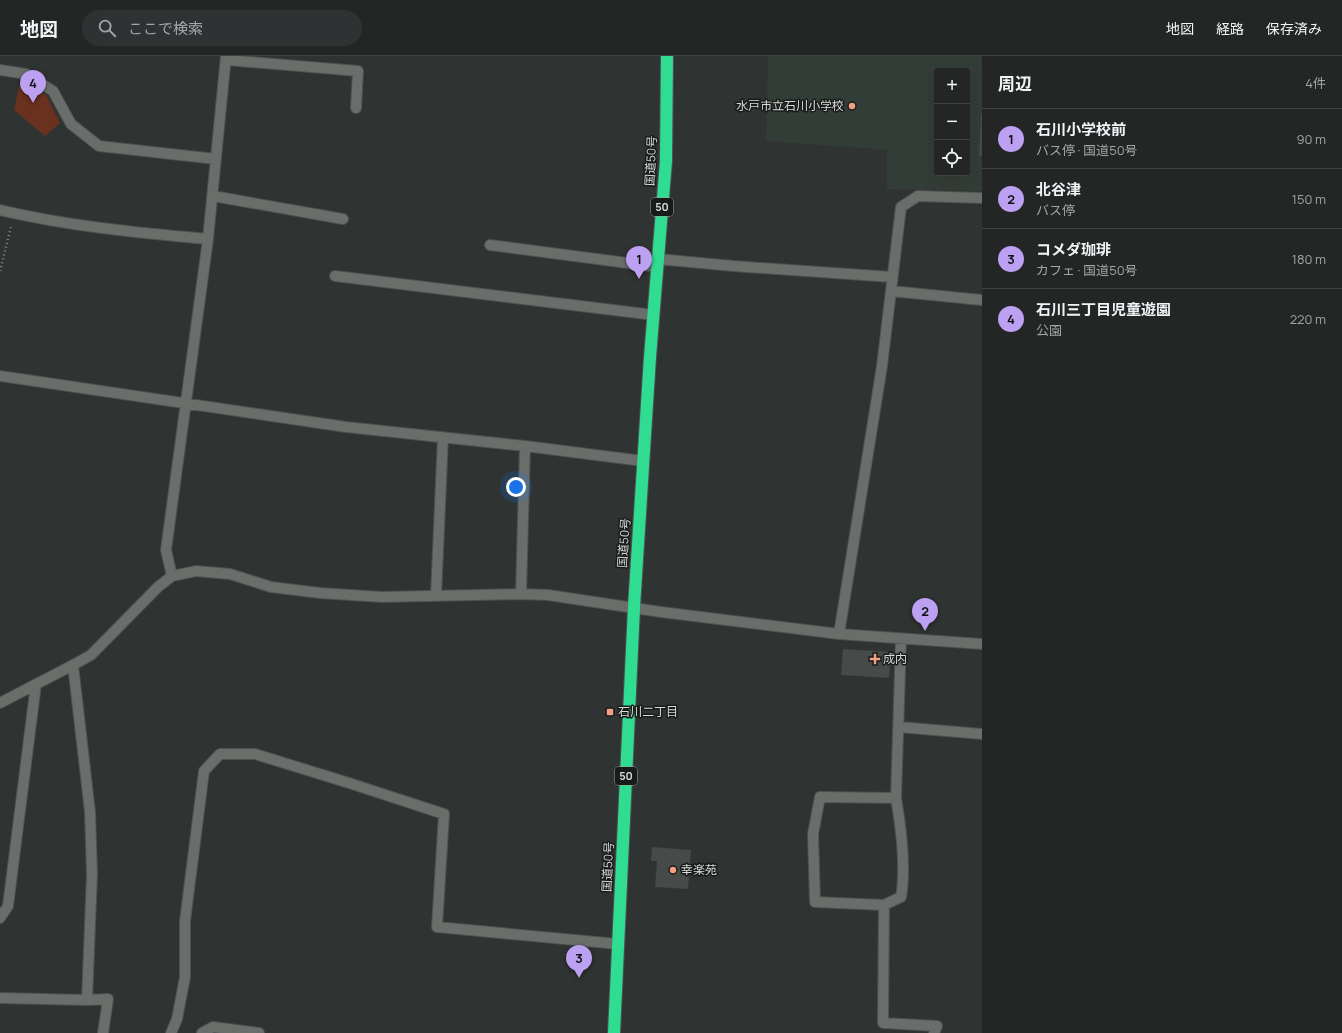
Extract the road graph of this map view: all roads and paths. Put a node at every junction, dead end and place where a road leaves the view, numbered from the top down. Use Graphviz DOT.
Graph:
graph roads {
  1 [pos="667,56"];
  2 [pos="226,58"];
  3 [pos="0,70"];
  4 [pos="356,108"];
  5 [pos="216,158"];
  6 [pos="214,196"];
  7 [pos="982,198"];
  8 [pos="0,210"];
  9 [pos="14,213"];
  10 [pos="343,220"];
  11 [pos="208,239"];
  12 [pos="490,245"];
  13 [pos="658,263"];
  14 [pos="0,271"];
  15 [pos="335,276"];
  16 [pos="892,277"];
  17 [pos="892,291"];
  18 [pos="982,300"];
  19 [pos="654,315"];
  20 [pos="0,376"];
  21 [pos="186,404"];
  22 [pos="443,437"];
  23 [pos="525,446"];
  24 [pos="643,461"];
  25 [pos="172,576"];
  26 [pos="521,594"];
  27 [pos="436,596"];
  28 [pos="634,608"];
  29 [pos="839,634"];
  30 [pos="901,639"];
  31 [pos="982,644"];
  32 [pos="73,665"];
  33 [pos="36,684"];
  34 [pos="0,703"];
  35 [pos="899,727"];
  36 [pos="982,734"];
  37 [pos="896,798"];
  38 [pos="884,905"];
  39 [pos="0,918"];
  40 [pos="618,944"];
  41 [pos="0,998"];
  42 [pos="88,1000"];
  43 [pos="103,1033"];
  44 [pos="171,1033"];
  45 [pos="202,1033"];
  46 [pos="259,1033"];
  47 [pos="614,1033"];
  48 [pos="934,1033"];
  1 -- 13 [label="highway, 国道50号 / 50"];
  2 -- 4 [label="street"];
  2 -- 5 [label="street"];
  3 -- 5 [label="street"];
  5 -- 6 [label="street"];
  6 -- 10 [label="street"];
  6 -- 11 [label="street"];
  7 -- 16 [label="street"];
  8 -- 9 [label="street"];
  9 -- 11 [label="street"];
  9 -- 14 [label="path"];
  11 -- 21 [label="street"];
  12 -- 13 [label="street"];
  13 -- 16 [label="street"];
  13 -- 19 [label="highway, 国道50号 / 50"];
  15 -- 19 [label="street"];
  16 -- 17 [label="street"];
  17 -- 18 [label="street"];
  17 -- 29 [label="street"];
  19 -- 24 [label="highway, 国道50号 / 50"];
  20 -- 21 [label="street"];
  21 -- 22 [label="street"];
  21 -- 25 [label="street"];
  22 -- 23 [label="street"];
  22 -- 27 [label="street"];
  23 -- 24 [label="street"];
  23 -- 26 [label="street"];
  24 -- 28 [label="highway, 国道50号 / 50"];
  25 -- 27 [label="street"];
  25 -- 32 [label="street"];
  26 -- 27 [label="street"];
  26 -- 28 [label="street"];
  28 -- 29 [label="street"];
  28 -- 40 [label="highway, 国道50号 / 50"];
  29 -- 30 [label="street"];
  30 -- 31 [label="street"];
  30 -- 35 [label="street"];
  32 -- 33 [label="street"];
  32 -- 42 [label="street"];
  33 -- 34 [label="street"];
  33 -- 39 [label="street"];
  35 -- 36 [label="street"];
  35 -- 37 [label="street"];
  37 -- 38 [label="street"];
  37 -- 38 [label="street"];
  38 -- 48 [label="street"];
  40 -- 44 [label="street"];
  40 -- 47 [label="highway, 国道50号 / 50"];
  41 -- 42 [label="street"];
  42 -- 43 [label="street"];
  45 -- 46 [label="street"];
}
